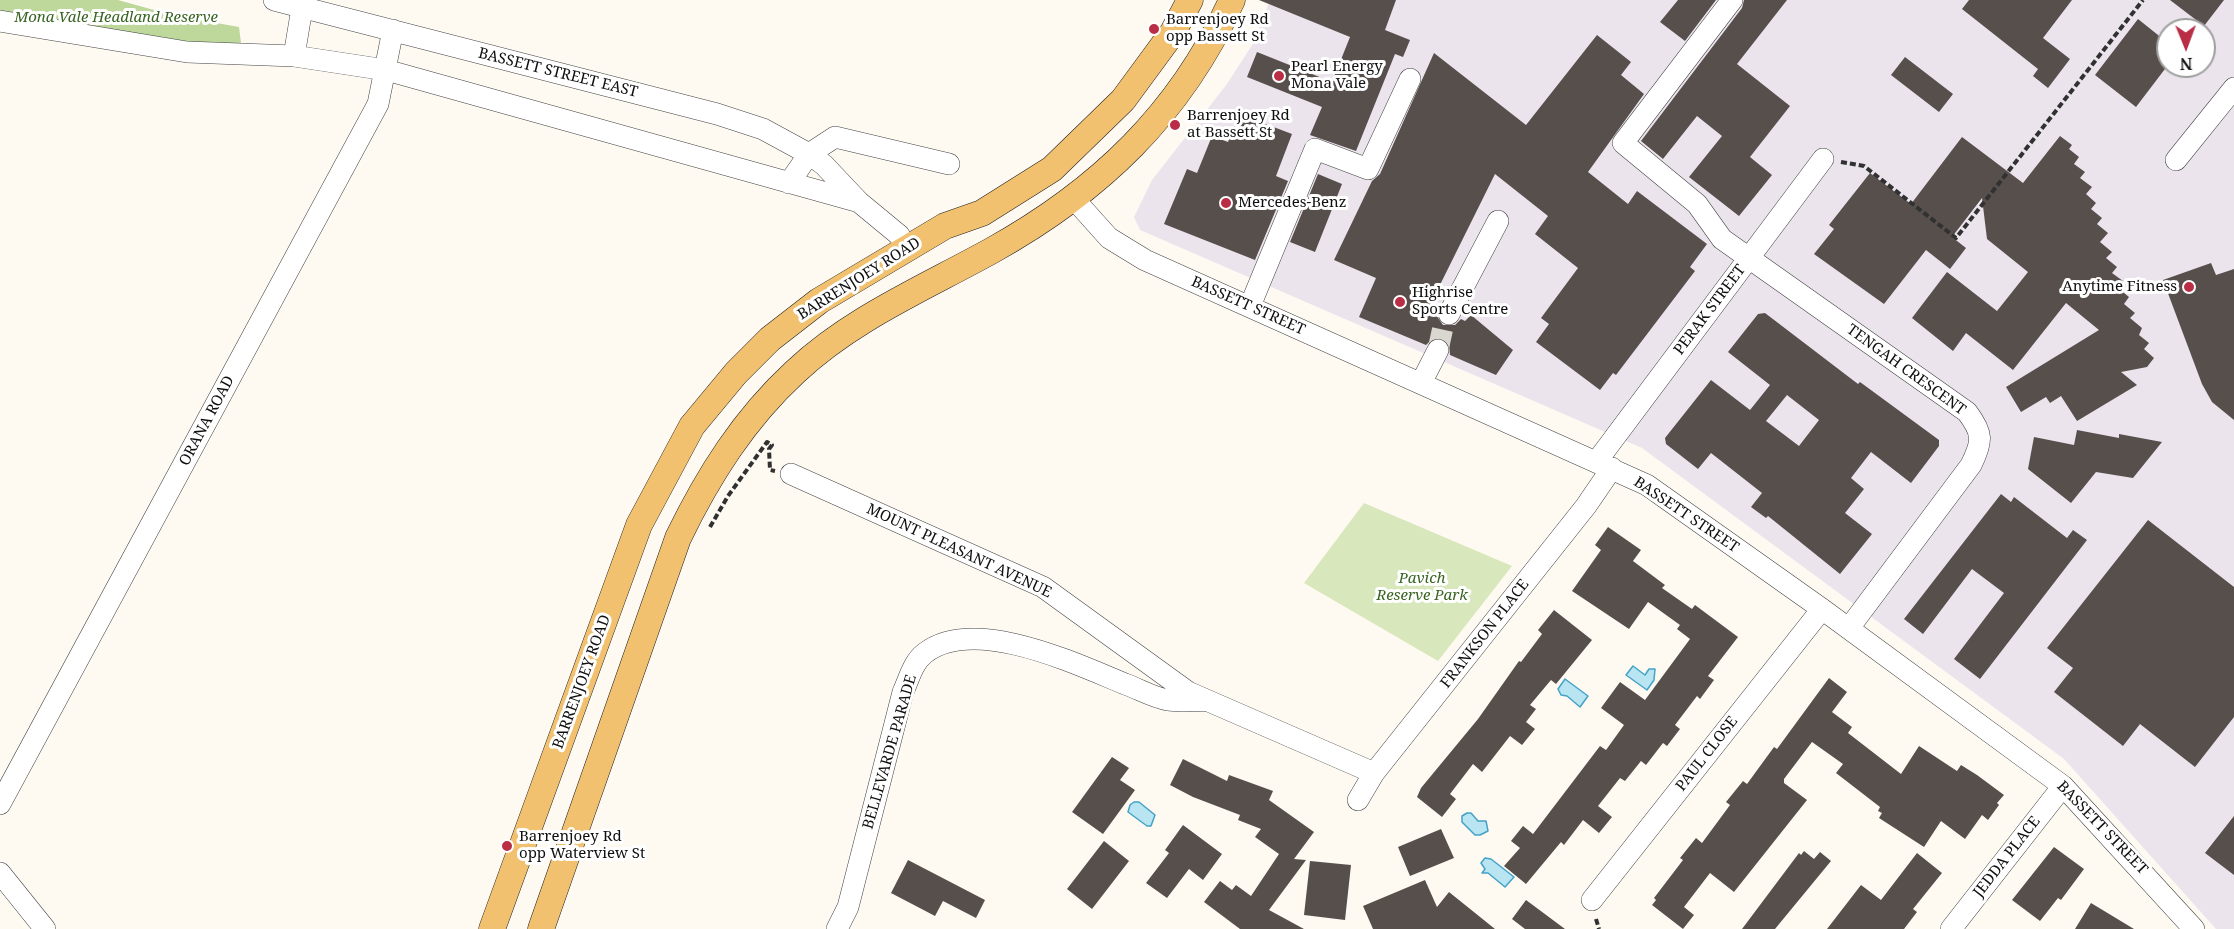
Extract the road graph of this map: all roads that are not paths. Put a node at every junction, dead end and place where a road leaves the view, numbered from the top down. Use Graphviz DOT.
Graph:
graph roads {
  1 [pos="274,0"];
  2 [pos="1190,0"];
  3 [pos="1232,0"];
  4 [pos="1732,0"];
  5 [pos="302,8"];
  6 [pos="0,21"];
  7 [pos="393,30"];
  8 [pos="294,56"];
  9 [pos="386,70"];
  10 [pos="1410,79"];
  11 [pos="2234,88"];
  12 [pos="808,154"];
  13 [pos="1823,159"];
  14 [pos="2176,160"];
  15 [pos="949,164"];
  16 [pos="1052,169"];
  17 [pos="789,183"];
  18 [pos="1074,200"];
  19 [pos="859,202"];
  20 [pos="1498,221"];
  21 [pos="907,248"];
  22 [pos="1749,256"];
  23 [pos="919,289"];
  24 [pos="1250,306"];
  25 [pos="1449,314"];
  26 [pos="1438,350"];
  27 [pos="1421,383"];
  28 [pos="1605,464"];
  29 [pos="791,474"];
  30 [pos="1822,609"];
  31 [pos="1849,628"];
  32 [pos="1208,700"];
  33 [pos="1374,773"];
  34 [pos="2063,786"];
  35 [pos="1358,800"];
  36 [pos="0,804"];
  37 [pos="0,873"];
  38 [pos="1592,900"];
  39 [pos="45,929"];
  40 [pos="492,929"];
  41 [pos="541,929"];
  42 [pos="837,929"];
  43 [pos="1951,929"];
  44 [pos="2194,929"];
  1 -- 5 [label="street, BASSETT STREET EAST"];
  2 -- 16 [label="main road, BARRENJOEY ROAD"];
  3 -- 18 [label="main road"];
  4 -- 22 [label="street, TENGAH CRESCENT"];
  5 -- 7 [label="street, BASSETT STREET EAST"];
  5 -- 8 [label="street"];
  6 -- 8 [label="street, BASSETT STREET EAST"];
  7 -- 9 [label="street, ORANA ROAD"];
  7 -- 12 [label="street, BASSETT STREET EAST"];
  8 -- 9 [label="street, BASSETT STREET EAST"];
  9 -- 17 [label="street, BASSETT STREET EAST"];
  9 -- 36 [label="street, ORANA ROAD"];
  10 -- 24 [label="street"];
  11 -- 14 [label="street"];
  12 -- 15 [label="street"];
  12 -- 17 [label="street"];
  12 -- 19 [label="street, BASSETT STREET EAST"];
  13 -- 22 [label="street, PERAK STREET"];
  16 -- 18 [label="main road, BASSETT STREET"];
  16 -- 21 [label="main road, BARRENJOEY ROAD"];
  17 -- 19 [label="street, BASSETT STREET EAST"];
  18 -- 23 [label="main road"];
  18 -- 24 [label="street, BASSETT STREET"];
  19 -- 21 [label="street, BASSETT STREET EAST"];
  20 -- 25 [label="street"];
  21 -- 23 [label="main road, BASSETT STREET EAST"];
  21 -- 40 [label="main road, BARRENJOEY ROAD"];
  22 -- 28 [label="street, PERAK STREET"];
  22 -- 31 [label="street, TENGAH CRESCENT"];
  23 -- 41 [label="main road"];
  24 -- 27 [label="street, BASSETT STREET"];
  26 -- 27 [label="street"];
  27 -- 28 [label="street, BASSETT STREET"];
  28 -- 30 [label="street, BASSETT STREET"];
  28 -- 33 [label="street, FRANKSON PLACE"];
  29 -- 32 [label="street, MOUNT PLEASANT AVENUE"];
  30 -- 31 [label="street, BASSETT STREET"];
  30 -- 38 [label="street, PAUL CLOSE"];
  31 -- 34 [label="street, BASSETT STREET"];
  32 -- 33 [label="street, MOUNT PLEASANT AVENUE"];
  32 -- 42 [label="street, BELLEVARDE PARADE"];
  33 -- 35 [label="street, FRANKSON PLACE"];
  34 -- 43 [label="street, JEDDA PLACE"];
  34 -- 44 [label="street, BASSETT STREET"];
  37 -- 39 [label="street"];
}
